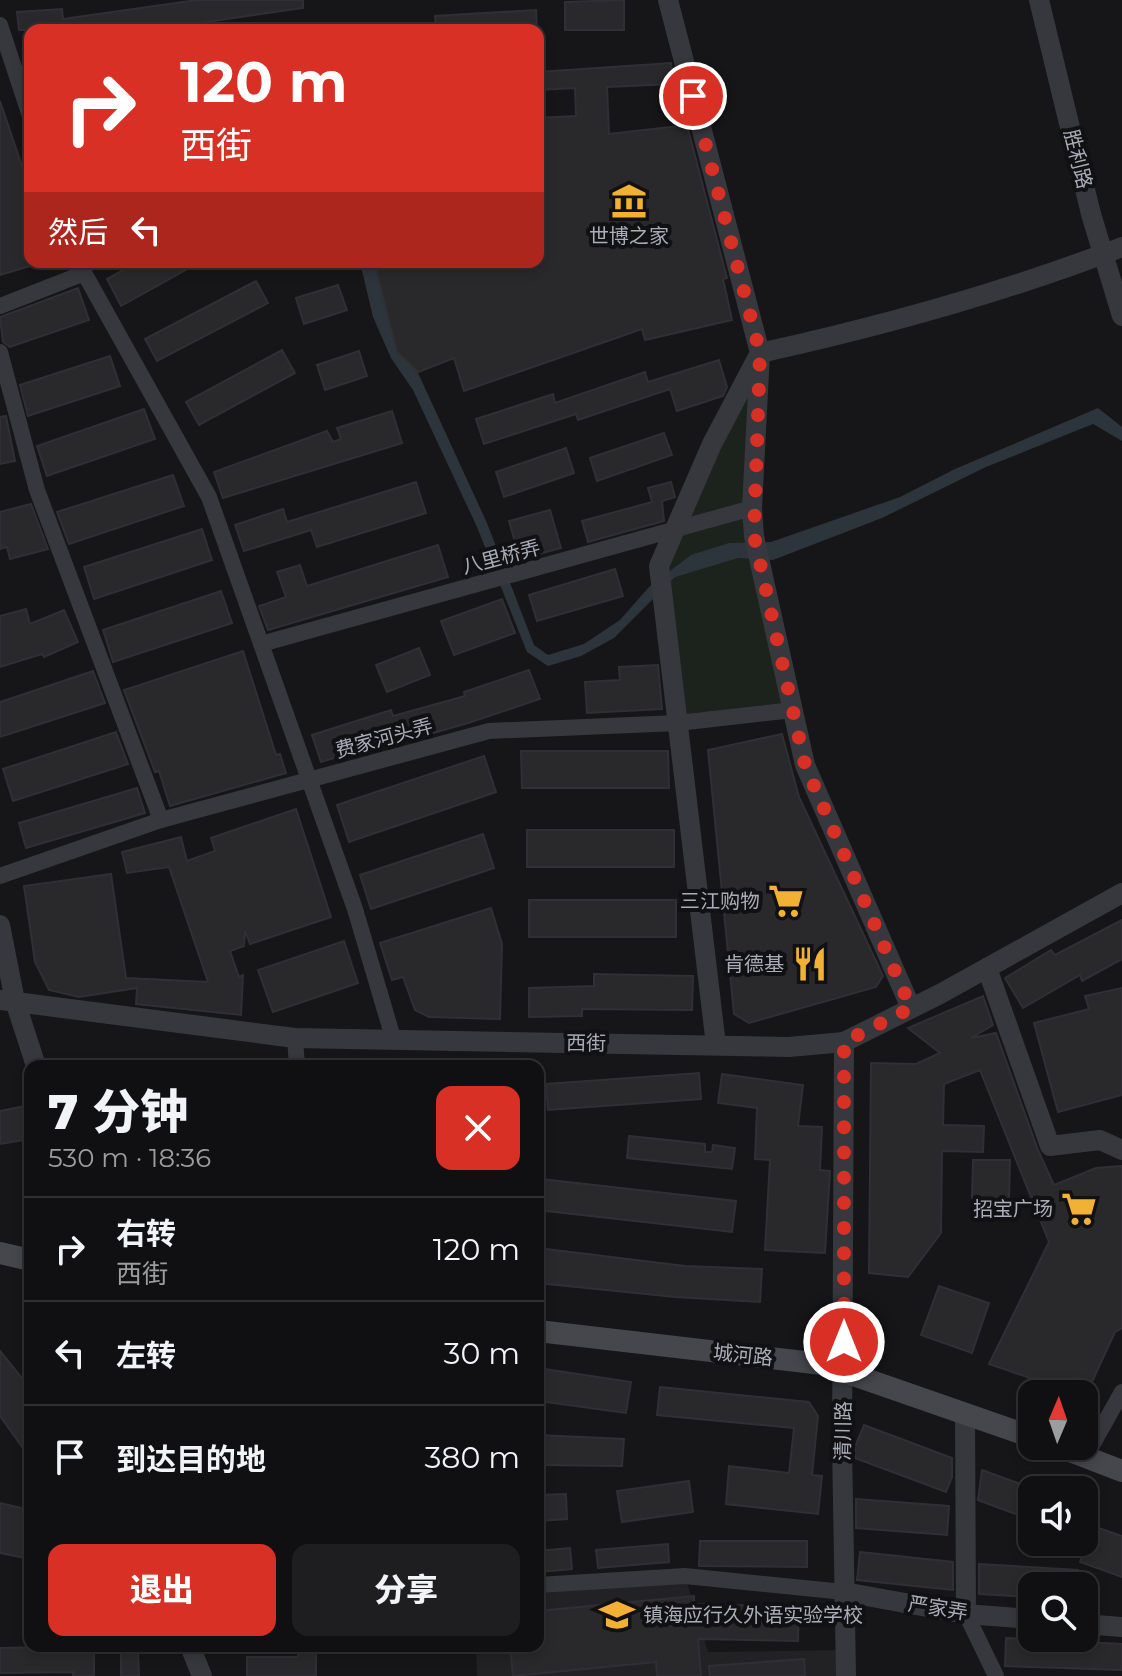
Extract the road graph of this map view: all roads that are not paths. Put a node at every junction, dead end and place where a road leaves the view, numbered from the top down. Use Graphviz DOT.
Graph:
graph roads {
  1 [pos="668,0"];
  2 [pos="1039,0"];
  3 [pos="0,25"];
  4 [pos="24,98"];
  5 [pos="1113,251"];
  6 [pos="80,268"];
  7 [pos="0,306"];
  8 [pos="1122,316"];
  9 [pos="0,352"];
  10 [pos="760,353"];
  11 [pos="752,508"];
  12 [pos="675,529"];
  13 [pos="261,644"];
  14 [pos="793,710"];
  15 [pos="678,723"];
  16 [pos="309,779"];
  17 [pos="161,820"];
  18 [pos="0,876"];
  19 [pos="1122,893"];
  20 [pos="0,925"];
  21 [pos="987,968"];
  22 [pos="8,1000"];
  23 [pos="911,1008"];
  24 [pos="295,1038"];
  25 [pos="394,1041"];
  26 [pos="844,1042"];
  27 [pos="716,1045"];
  28 [pos="33,1060"];
  29 [pos="297,1060"];
  30 [pos="1122,1150"];
  31 [pos="0,1253"];
  32 [pos="24,1259"];
  33 [pos="544,1332"];
  34 [pos="844,1369"];
  35 [pos="1122,1392"];
  36 [pos="965,1414"];
  37 [pos="1018,1432"];
  38 [pos="1098,1435"];
  39 [pos="1096,1460"];
  40 [pos="1122,1471"];
  41 [pos="544,1585"];
  42 [pos="844,1592"];
  43 [pos="966,1614"];
  44 [pos="1018,1618"];
  45 [pos="1098,1625"];
  46 [pos="1122,1627"];
  47 [pos="192,1652"];
  48 [pos="202,1676"];
  49 [pos="846,1676"];
  50 [pos="996,1676"];
  1 -- 10 [label="street"];
  2 -- 5 [label="street, 胜利路"];
  3 -- 4 [label="street"];
  5 -- 8 [label="street, 胜利路"];
  5 -- 10 [label="street"];
  6 -- 7 [label="street"];
  6 -- 13 [label="street"];
  9 -- 17 [label="street"];
  10 -- 11 [label="street"];
  10 -- 12 [label="street"];
  11 -- 12 [label="street, 八里桥弄"];
  11 -- 14 [label="street"];
  12 -- 13 [label="street, 八里桥弄"];
  12 -- 15 [label="street"];
  13 -- 16 [label="street"];
  14 -- 15 [label="street, 费家河头弄"];
  14 -- 23 [label="street"];
  15 -- 16 [label="street, 费家河头弄"];
  15 -- 27 [label="street"];
  16 -- 17 [label="street, 费家河头弄"];
  16 -- 25 [label="street"];
  17 -- 18 [label="street, 费家河头弄"];
  19 -- 21 [label="street, 西街"];
  20 -- 22 [label="street"];
  21 -- 23 [label="street, 西街"];
  21 -- 30 [label="street"];
  22 -- 24 [label="street, 西街"];
  22 -- 28 [label="street"];
  23 -- 26 [label="street, 西街"];
  24 -- 25 [label="street, 西街"];
  24 -- 29 [label="street"];
  25 -- 27 [label="street, 西街"];
  26 -- 27 [label="street, 西街"];
  26 -- 34 [label="street, 清川路"];
  31 -- 32 [label="main road"];
  33 -- 34 [label="main road, 城河路"];
  34 -- 36 [label="main road, 城河路"];
  34 -- 42 [label="street, 清川路"];
  35 -- 38 [label="street"];
  36 -- 37 [label="main road, 城河路"];
  36 -- 43 [label="street"];
  39 -- 40 [label="main road"];
  41 -- 42 [label="street"];
  42 -- 43 [label="street, 严家弄"];
  42 -- 49 [label="street, 清川路"];
  43 -- 44 [label="street, 严家弄"];
  43 -- 50 [label="street"];
  45 -- 46 [label="street"];
  47 -- 48 [label="street"];
}
